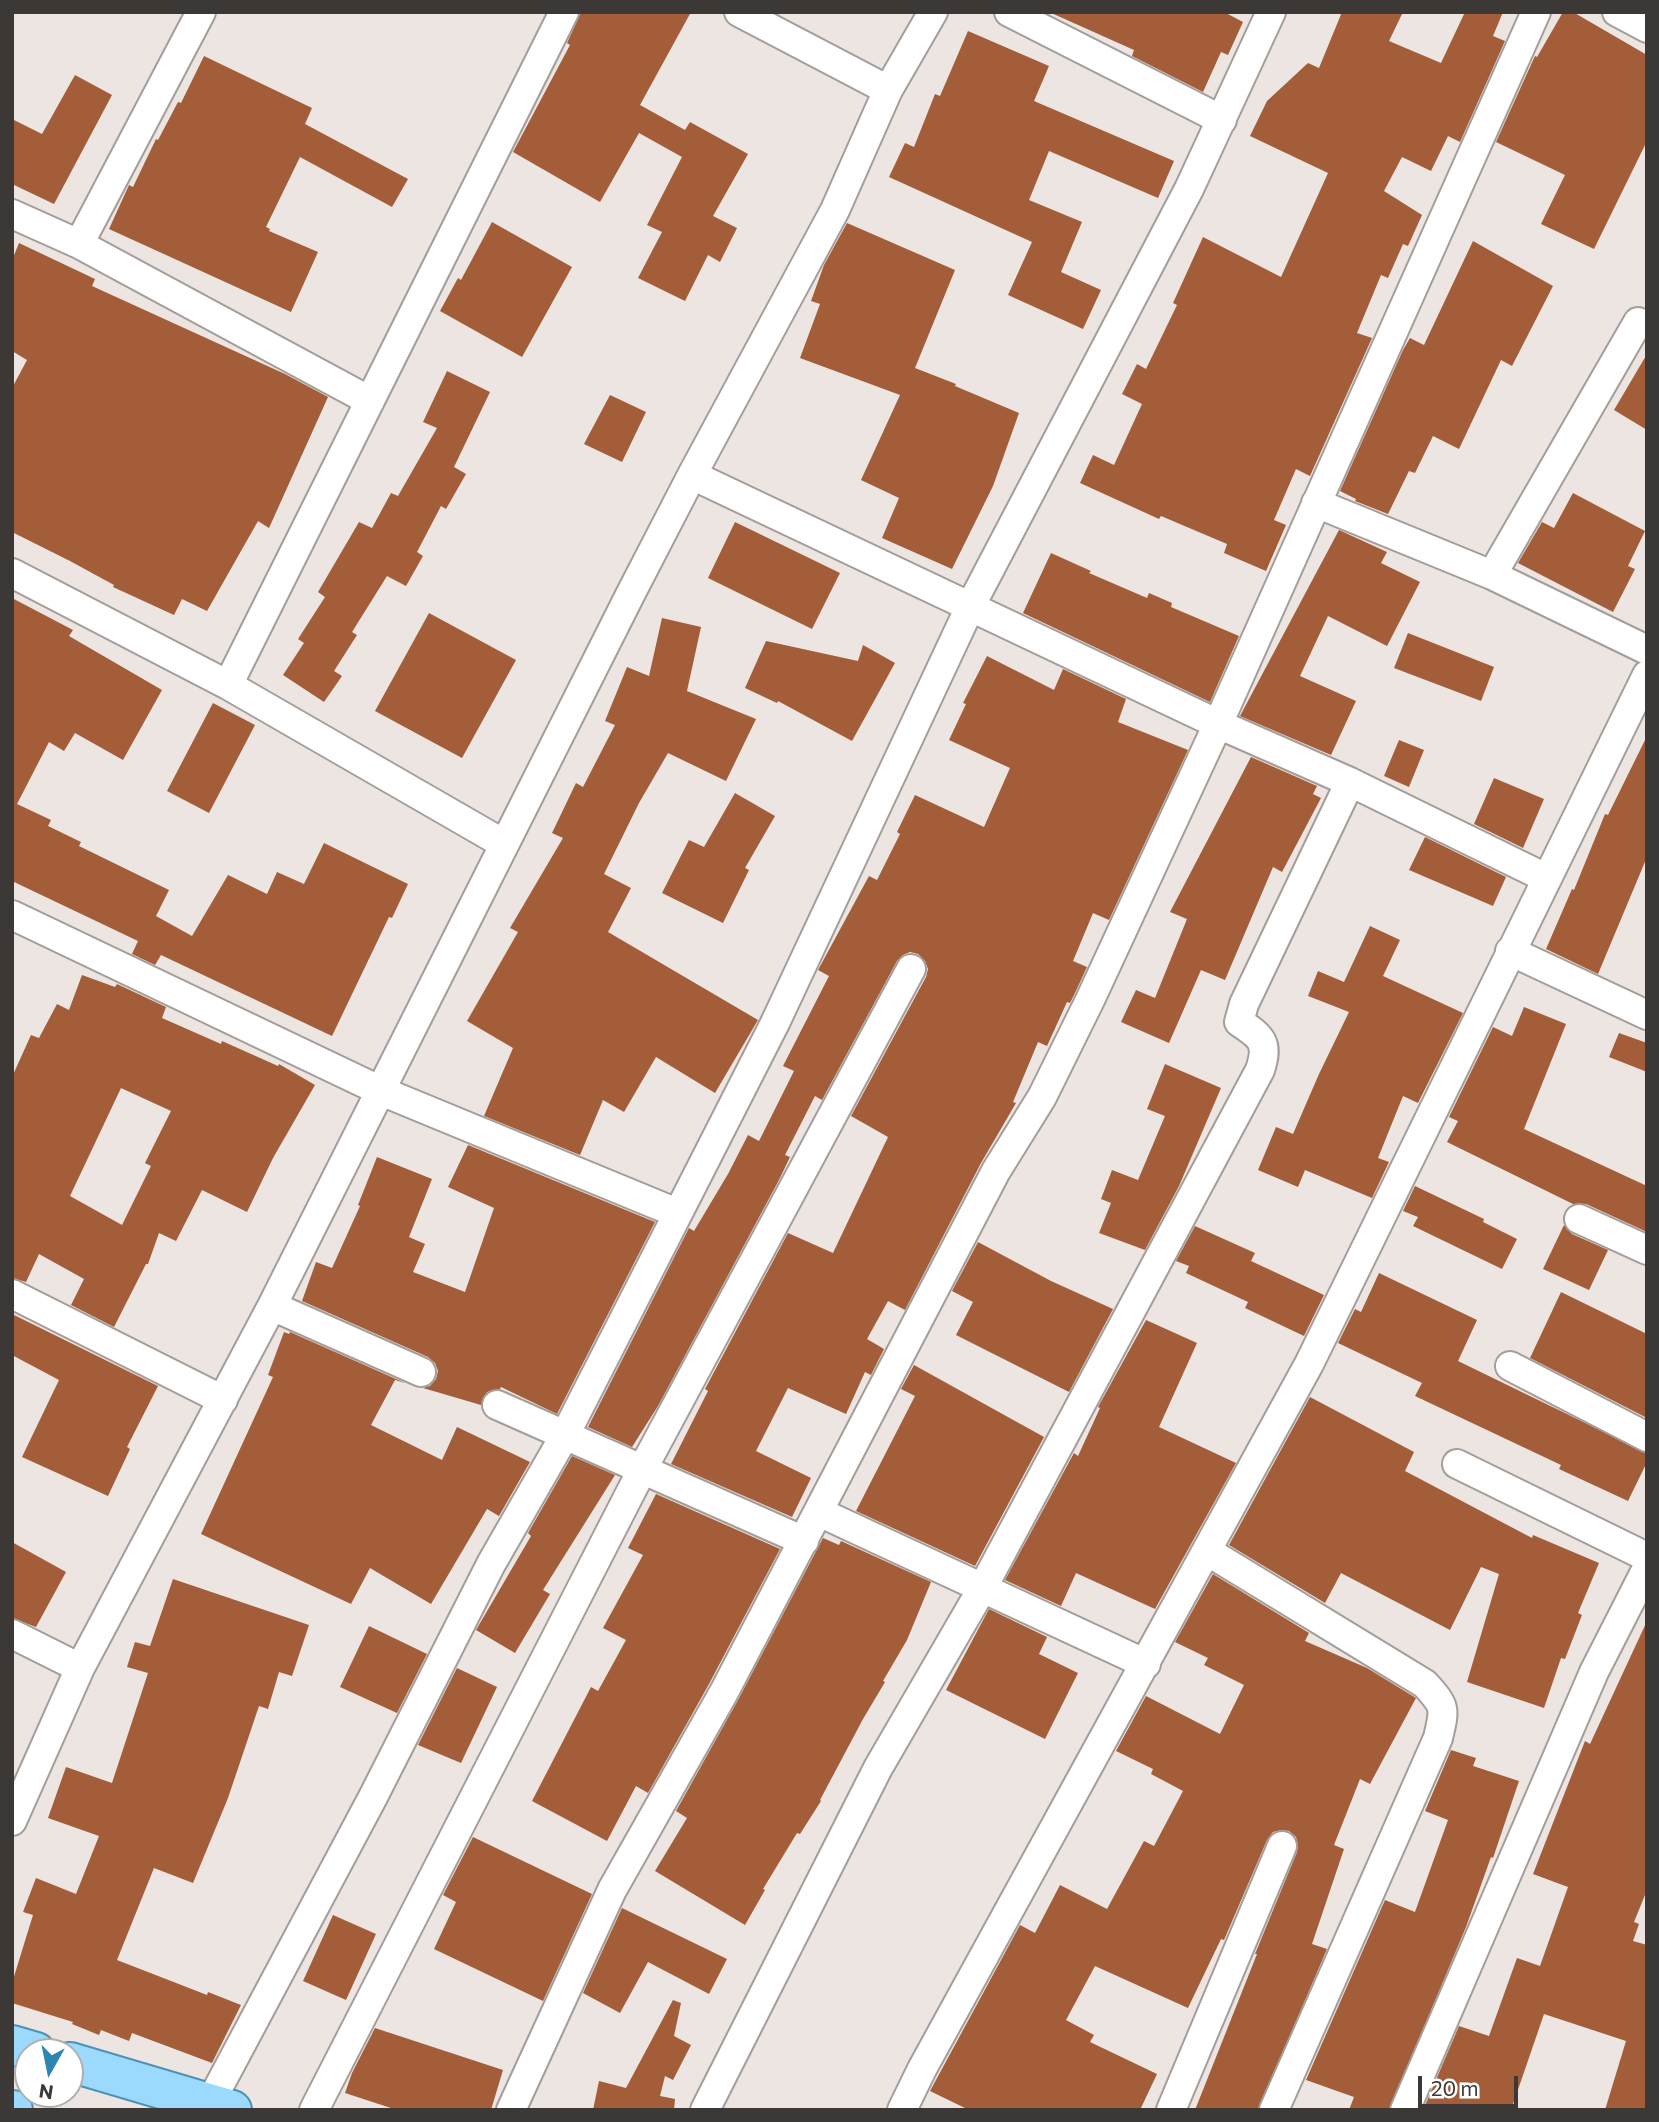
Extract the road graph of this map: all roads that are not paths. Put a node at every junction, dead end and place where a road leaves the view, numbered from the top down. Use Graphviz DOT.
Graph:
graph roads {
  1 [pos="201,12"];
  2 [pos="564,12"];
  3 [pos="738,12"];
  4 [pos="933,12"];
  5 [pos="1009,12"];
  6 [pos="1271,12"];
  7 [pos="1536,12"];
  8 [pos="1617,12"];
  9 [pos="1647,28"];
  10 [pos="888,90"];
  11 [pos="1222,120"];
  12 [pos="12,214"];
  13 [pos="79,244"];
  14 [pos="1638,322"];
  15 [pos="370,401"];
  16 [pos="692,475"];
  17 [pos="1316,503"];
  18 [pos="12,573"];
  19 [pos="1492,575"];
  20 [pos="970,607"];
  21 [pos="1647,650"];
  22 [pos="1647,675"];
  23 [pos="228,685"];
  24 [pos="1218,724"];
  25 [pos="1350,782"];
  26 [pos="504,844"];
  27 [pos="1546,878"];
  28 [pos="12,915"];
  29 [pos="1510,951"];
  30 [pos="911,969"];
  31 [pos="1647,1015"];
  32 [pos="381,1091"];
  33 [pos="677,1213"];
  34 [pos="1579,1219"];
  35 [pos="1647,1250"];
  36 [pos="12,1294"];
  37 [pos="272,1306"];
  38 [pos="1510,1366"];
  39 [pos="421,1372"];
  40 [pos="223,1400"];
  41 [pos="497,1405"];
  42 [pos="565,1435"];
  43 [pos="1647,1437"];
  44 [pos="1457,1464"];
  45 [pos="642,1470"];
  46 [pos="819,1512"];
  47 [pos="804,1541"];
  48 [pos="1208,1551"];
  49 [pos="1647,1557"];
  50 [pos="1647,1568"];
  51 [pos="983,1587"];
  52 [pos="12,1634"];
  53 [pos="1146,1664"];
  54 [pos="80,1668"];
  55 [pos="12,1821"];
  56 [pos="1282,1846"];
  57 [pos="84,2066"];
  58 [pos="221,2107"];
  59 [pos="313,2110"];
  60 [pos="511,2110"];
  61 [pos="705,2110"];
  62 [pos="902,2110"];
  63 [pos="1171,2110"];
  64 [pos="1274,2110"];
  65 [pos="1405,2110"];
  1 -- 13 [label="street"];
  2 -- 15 [label="street"];
  3 -- 10 [label="street"];
  4 -- 10 [label="street"];
  5 -- 11 [label="street"];
  6 -- 11 [label="street"];
  7 -- 17 [label="street"];
  8 -- 9 [label="street"];
  10 -- 16 [label="street"];
  11 -- 20 [label="street"];
  12 -- 13 [label="street"];
  13 -- 15 [label="street"];
  14 -- 19 [label="street"];
  15 -- 23 [label="street"];
  16 -- 20 [label="street"];
  16 -- 26 [label="street"];
  17 -- 19 [label="street"];
  17 -- 24 [label="street"];
  18 -- 23 [label="street"];
  19 -- 21 [label="street"];
  20 -- 24 [label="street"];
  20 -- 33 [label="street"];
  22 -- 27 [label="street"];
  23 -- 26 [label="street"];
  24 -- 25 [label="street"];
  24 -- 46 [label="street"];
  25 -- 27 [label="street"];
  25 -- 51 [label="street"];
  26 -- 32 [label="street"];
  27 -- 29 [label="street"];
  28 -- 32 [label="street"];
  29 -- 31 [label="street"];
  29 -- 48 [label="street"];
  30 -- 45 [label="street"];
  32 -- 33 [label="street"];
  32 -- 37 [label="street"];
  33 -- 42 [label="street"];
  34 -- 35 [label="street"];
  36 -- 40 [label="street"];
  37 -- 39 [label="street"];
  37 -- 40 [label="street"];
  38 -- 43 [label="street"];
  40 -- 54 [label="street"];
  41 -- 42 [label="street"];
  42 -- 45 [label="street"];
  42 -- 58 [label="street"];
  44 -- 49 [label="street"];
  45 -- 47 [label="street"];
  45 -- 59 [label="street"];
  46 -- 47 [label="street"];
  46 -- 51 [label="street"];
  47 -- 60 [label="street"];
  48 -- 53 [label="street"];
  48 -- 64 [label="street"];
  50 -- 65 [label="street"];
  51 -- 53 [label="street"];
  51 -- 61 [label="street"];
  52 -- 54 [label="street"];
  53 -- 62 [label="street"];
  54 -- 55 [label="street"];
  56 -- 63 [label="street"];
  57 -- 58 [label="main road"];
}
